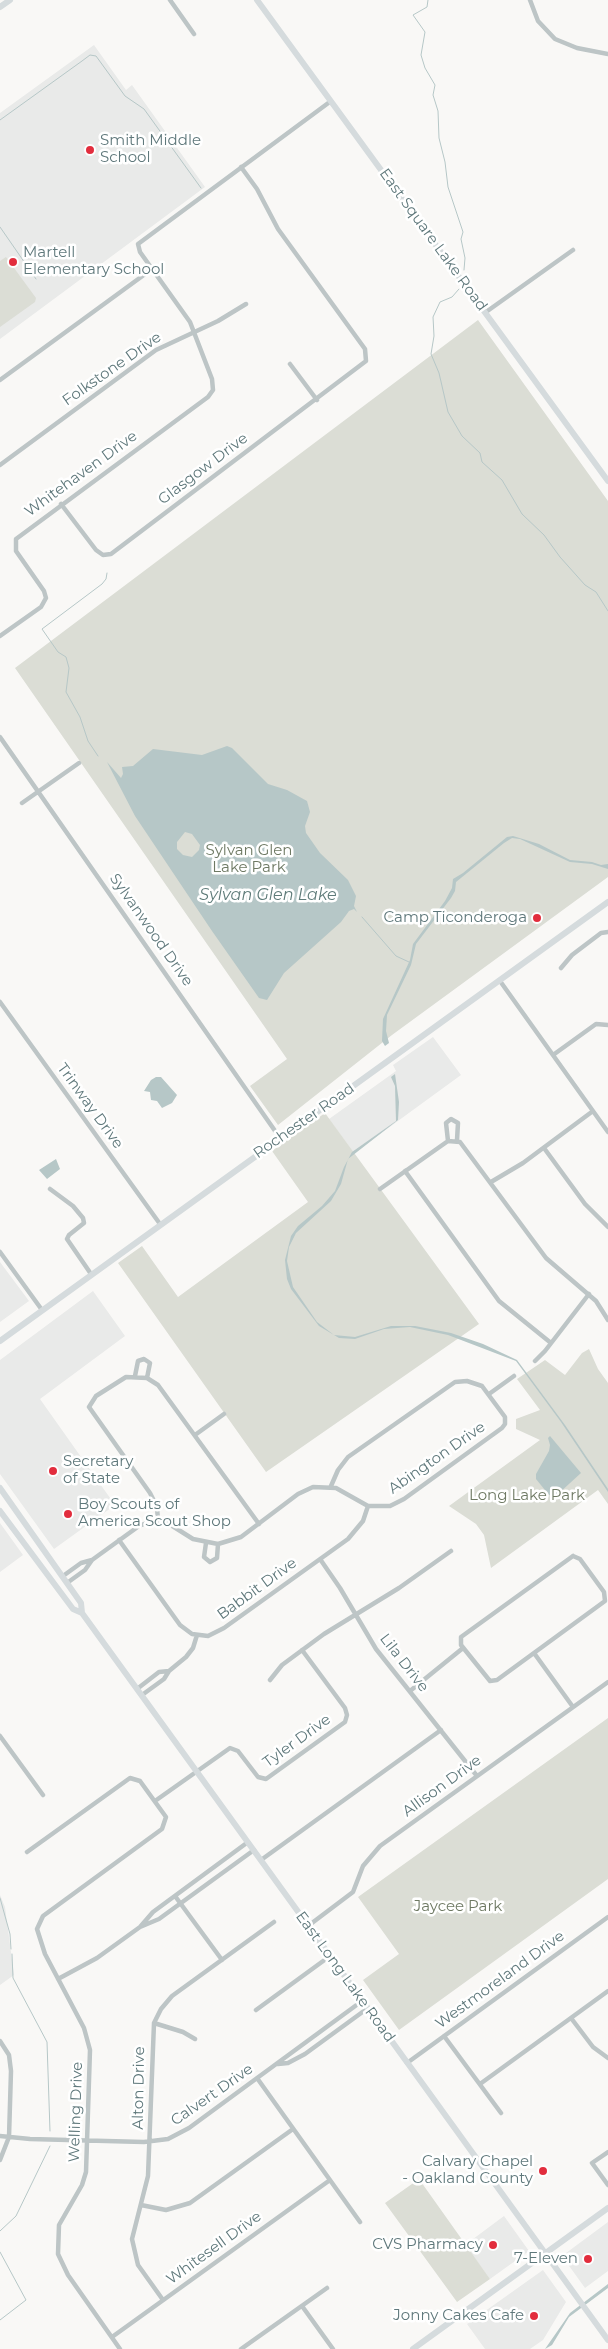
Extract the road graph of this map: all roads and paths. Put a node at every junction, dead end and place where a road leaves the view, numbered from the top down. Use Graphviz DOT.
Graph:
graph roads {
  1 [pos="10,0"];
  2 [pos="170,0"];
  3 [pos="257,0"];
  4 [pos="530,0"];
  5 [pos="1,5"];
  6 [pos="194,34"];
  7 [pos="608,54"];
  8 [pos="331,101"];
  9 [pos="241,167"];
  10 [pos="573,250"];
  11 [pos="152,269"];
  12 [pos="246,304"];
  13 [pos="486,312"];
  14 [pos="194,332"];
  15 [pos="290,364"];
  16 [pos="0,380"];
  17 [pos="317,400"];
  18 [pos="0,465"];
  19 [pos="608,481"];
  20 [pos="61,504"];
  21 [pos="0,636"];
  22 [pos="0,737"];
  23 [pos="79,763"];
  24 [pos="38,792"];
  25 [pos="22,803"];
  26 [pos="608,902"];
  27 [pos="608,932"];
  28 [pos="561,968"];
  29 [pos="500,982"];
  30 [pos="0,1002"];
  31 [pos="608,1025"];
  32 [pos="553,1055"];
  33 [pos="593,1111"];
  34 [pos="608,1132"];
  35 [pos="280,1138"];
  36 [pos="450,1140"];
  37 [pos="457,1140"];
  38 [pos="544,1148"];
  39 [pos="405,1171"];
  40 [pos="491,1182"];
  41 [pos="50,1189"];
  42 [pos="380,1189"];
  43 [pos="160,1224"];
  44 [pos="608,1227"];
  45 [pos="0,1252"];
  46 [pos="91,1274"];
  47 [pos="589,1294"];
  48 [pos="42,1310"];
  49 [pos="608,1320"];
  50 [pos="0,1341"];
  51 [pos="551,1343"];
  52 [pos="535,1361"];
  53 [pos="135,1376"];
  54 [pos="514,1376"];
  55 [pos="147,1378"];
  56 [pos="489,1394"];
  57 [pos="224,1414"];
  58 [pos="195,1435"];
  59 [pos="331,1486"];
  60 [pos="0,1488"];
  61 [pos="368,1506"];
  62 [pos="0,1511"];
  63 [pos="21,1518"];
  64 [pos="158,1521"];
  65 [pos="8,1522"];
  66 [pos="260,1524"];
  67 [pos="36,1538"];
  68 [pos="119,1540"];
  69 [pos="24,1544"];
  70 [pos="206,1544"];
  71 [pos="218,1544"];
  72 [pos="451,1551"];
  73 [pos="320,1559"];
  74 [pos="92,1560"];
  75 [pos="63,1576"];
  76 [pos="67,1583"];
  77 [pos="74,1593"];
  78 [pos="64,1597"];
  79 [pos="82,1613"];
  80 [pos="355,1615"];
  81 [pos="197,1635"];
  82 [pos="463,1648"];
  83 [pos="302,1650"];
  84 [pos="534,1653"];
  85 [pos="169,1671"];
  86 [pos="270,1680"];
  87 [pos="608,1682"];
  88 [pos="137,1689"];
  89 [pos="410,1691"];
  90 [pos="142,1695"];
  91 [pos="573,1707"];
  92 [pos="441,1730"];
  93 [pos="0,1736"];
  94 [pos="196,1771"];
  95 [pos="477,1776"];
  96 [pos="43,1795"];
  97 [pos="155,1801"];
  98 [pos="248,1842"];
  99 [pos="254,1850"];
  100 [pos="26,1852"];
  101 [pos="261,1860"];
  102 [pos="206,1873"];
  103 [pos="212,1880"];
  104 [pos="175,1896"];
  105 [pos="180,1904"];
  106 [pos="608,1917"];
  107 [pos="274,1922"];
  108 [pos="308,1926"];
  109 [pos="140,1927"];
  110 [pos="330,1956"];
  111 [pos="222,1960"];
  112 [pos="58,1979"];
  113 [pos="608,1991"];
  114 [pos="362,2001"];
  115 [pos="368,2008"];
  116 [pos="256,2010"];
  117 [pos="571,2018"];
  118 [pos="154,2023"];
  119 [pos="321,2031"];
  120 [pos="444,2036"];
  121 [pos="326,2038"];
  122 [pos="195,2039"];
  123 [pos="1,2042"];
  124 [pos="608,2058"];
  125 [pos="407,2063"];
  126 [pos="277,2064"];
  127 [pos="257,2078"];
  128 [pos="480,2084"];
  129 [pos="501,2113"];
  130 [pos="293,2129"];
  131 [pos="0,2136"];
  132 [pos="9,2137"];
  133 [pos="88,2141"];
  134 [pos="150,2142"];
  135 [pos="608,2152"];
  136 [pos="0,2160"];
  137 [pos="330,2180"];
  138 [pos="608,2185"];
  139 [pos="141,2205"];
  140 [pos="608,2208"];
  141 [pos="360,2222"];
  142 [pos="546,2254"];
  143 [pos="327,2288"];
  144 [pos="162,2300"];
  145 [pos="302,2306"];
  146 [pos="112,2337"];
  147 [pos="608,2340"];
  148 [pos="120,2349"];
  149 [pos="241,2349"];
  150 [pos="333,2349"];
  151 [pos="413,2349"];
  1 -- 5 [label="main road"];
  2 -- 6 [label="street"];
  3 -- 8 [label="main road, East Square Lake Road"];
  4 -- 7 [label="street"];
  8 -- 9 [label="street"];
  8 -- 13 [label="main road, East Square Lake Road"];
  9 -- 11 [label="street"];
  9 -- 17 [label="street, Glasgow Drive"];
  10 -- 13 [label="street"];
  11 -- 14 [label="street"];
  11 -- 16 [label="street"];
  12 -- 14 [label="street, Folkstone Drive"];
  13 -- 19 [label="main road, East Square Lake Road"];
  14 -- 18 [label="street, Folkstone Drive"];
  14 -- 20 [label="street, Whitehaven Drive"];
  15 -- 17 [label="street"];
  17 -- 20 [label="street, Glasgow Drive"];
  20 -- 21 [label="street, Whitehaven Drive"];
  22 -- 24 [label="street, Sylvanwood Drive"];
  23 -- 24 [label="street"];
  24 -- 25 [label="street"];
  24 -- 35 [label="street, Sylvanwood Drive"];
  26 -- 29 [label="main road, Rochester Road"];
  27 -- 28 [label="street"];
  29 -- 32 [label="street"];
  29 -- 35 [label="main road, Rochester Road"];
  30 -- 43 [label="street, Trinway Drive"];
  31 -- 32 [label="street"];
  32 -- 33 [label="street"];
  33 -- 34 [label="street"];
  33 -- 38 [label="street"];
  35 -- 43 [label="main road, Rochester Road"];
  36 -- 37 [label="street"];
  36 -- 37 [label="street"];
  36 -- 39 [label="street"];
  37 -- 40 [label="street"];
  38 -- 40 [label="street"];
  38 -- 44 [label="street"];
  39 -- 42 [label="street"];
  39 -- 51 [label="street"];
  40 -- 47 [label="street"];
  41 -- 46 [label="street"];
  43 -- 46 [label="main road, Rochester Road"];
  45 -- 48 [label="street"];
  46 -- 48 [label="main road, Rochester Road"];
  47 -- 49 [label="street"];
  47 -- 51 [label="street"];
  48 -- 50 [label="main road, Rochester Road"];
  51 -- 52 [label="street"];
  53 -- 55 [label="street"];
  53 -- 55 [label="street"];
  53 -- 64 [label="street"];
  54 -- 56 [label="street"];
  55 -- 58 [label="street"];
  56 -- 59 [label="street"];
  56 -- 61 [label="street, Abington Drive"];
  57 -- 58 [label="street"];
  58 -- 66 [label="street"];
  59 -- 61 [label="street"];
  59 -- 66 [label="street"];
  60 -- 63 [label="main road, East Long Lake Road"];
  61 -- 73 [label="street, Babbit Drive"];
  62 -- 65 [label="main road, East Long Lake Road"];
  63 -- 65 [label="main road"];
  63 -- 67 [label="main road, East Long Lake Road"];
  64 -- 68 [label="street"];
  64 -- 70 [label="street"];
  65 -- 69 [label="main road, East Long Lake Road"];
  66 -- 71 [label="street"];
  67 -- 69 [label="main road"];
  67 -- 75 [label="main road, East Long Lake Road"];
  68 -- 74 [label="street"];
  68 -- 81 [label="street"];
  69 -- 78 [label="main road, East Long Lake Road"];
  70 -- 71 [label="street"];
  70 -- 71 [label="street"];
  72 -- 80 [label="street"];
  73 -- 80 [label="street, Lila Drive"];
  73 -- 81 [label="street, Babbit Drive"];
  74 -- 75 [label="street"];
  74 -- 76 [label="street"];
  75 -- 76 [label="main road, East Long Lake Road"];
  76 -- 77 [label="main road, East Long Lake Road"];
  77 -- 78 [label="main road"];
  77 -- 79 [label="main road, East Long Lake Road"];
  78 -- 79 [label="main road, East Long Lake Road"];
  79 -- 88 [label="main road, East Long Lake Road"];
  80 -- 83 [label="street"];
  80 -- 89 [label="street, Lila Drive"];
  81 -- 85 [label="street"];
  82 -- 84 [label="street"];
  82 -- 84 [label="street"];
  82 -- 89 [label="street"];
  83 -- 86 [label="street"];
  83 -- 94 [label="street, Tyler Drive"];
  84 -- 91 [label="street"];
  85 -- 88 [label="street"];
  85 -- 90 [label="street"];
  87 -- 91 [label="street, Allison Drive"];
  88 -- 90 [label="main road, East Long Lake Road"];
  89 -- 92 [label="street, Lila Drive"];
  90 -- 94 [label="main road, East Long Lake Road"];
  91 -- 95 [label="street, Allison Drive"];
  92 -- 95 [label="street, Lila Drive"];
  92 -- 101 [label="street"];
  93 -- 96 [label="street"];
  94 -- 97 [label="street"];
  94 -- 98 [label="main road, East Long Lake Road"];
  95 -- 108 [label="street, Allison Drive"];
  97 -- 100 [label="street"];
  97 -- 112 [label="street, Welling Drive"];
  98 -- 99 [label="main road, East Long Lake Road"];
  98 -- 102 [label="street"];
  99 -- 101 [label="main road, East Long Lake Road"];
  99 -- 103 [label="street"];
  101 -- 108 [label="main road, East Long Lake Road"];
  102 -- 103 [label="street"];
  102 -- 104 [label="street"];
  103 -- 105 [label="street"];
  104 -- 105 [label="street"];
  104 -- 109 [label="street"];
  105 -- 109 [label="street"];
  105 -- 111 [label="street"];
  106 -- 120 [label="street, Westmoreland Drive"];
  107 -- 111 [label="street, Alton Drive"];
  108 -- 110 [label="main road, East Long Lake Road"];
  109 -- 112 [label="street"];
  110 -- 114 [label="main road, East Long Lake Road"];
  110 -- 116 [label="street"];
  111 -- 118 [label="street, Alton Drive"];
  112 -- 133 [label="street, Welling Drive"];
  113 -- 117 [label="street"];
  114 -- 115 [label="main road, East Long Lake Road"];
  114 -- 119 [label="street, Calvert Drive"];
  115 -- 121 [label="street, Calvert Drive"];
  115 -- 125 [label="main road, East Long Lake Road"];
  117 -- 124 [label="street"];
  117 -- 128 [label="street"];
  118 -- 122 [label="street"];
  118 -- 134 [label="street, Alton Drive"];
  119 -- 121 [label="street"];
  119 -- 126 [label="street, Calvert Drive"];
  120 -- 125 [label="street, Westmoreland Drive"];
  120 -- 128 [label="street"];
  121 -- 126 [label="street, Calvert Drive"];
  123 -- 132 [label="street"];
  125 -- 142 [label="main road, East Long Lake Road"];
  126 -- 127 [label="street, Calvert Drive"];
  127 -- 130 [label="street"];
  127 -- 134 [label="street, Calvert Drive"];
  128 -- 129 [label="street"];
  130 -- 137 [label="street"];
  130 -- 139 [label="street"];
  131 -- 132 [label="street, Calvert Drive"];
  132 -- 133 [label="street, Calvert Drive"];
  132 -- 136 [label="street"];
  133 -- 134 [label="street, Calvert Drive"];
  133 -- 146 [label="street, Welling Drive"];
  134 -- 139 [label="street, Alton Drive"];
  135 -- 138 [label="street"];
  137 -- 141 [label="street"];
  137 -- 144 [label="street, Whitesell Drive"];
  139 -- 144 [label="street, Alton Drive"];
  140 -- 142 [label="main road"];
  142 -- 147 [label="main road, East Long Lake Road"];
  142 -- 151 [label="main road"];
  143 -- 145 [label="street"];
  144 -- 146 [label="street, Whitesell Drive"];
  145 -- 149 [label="street"];
  145 -- 150 [label="street"];
  146 -- 148 [label="street, Welling Drive"];
}
